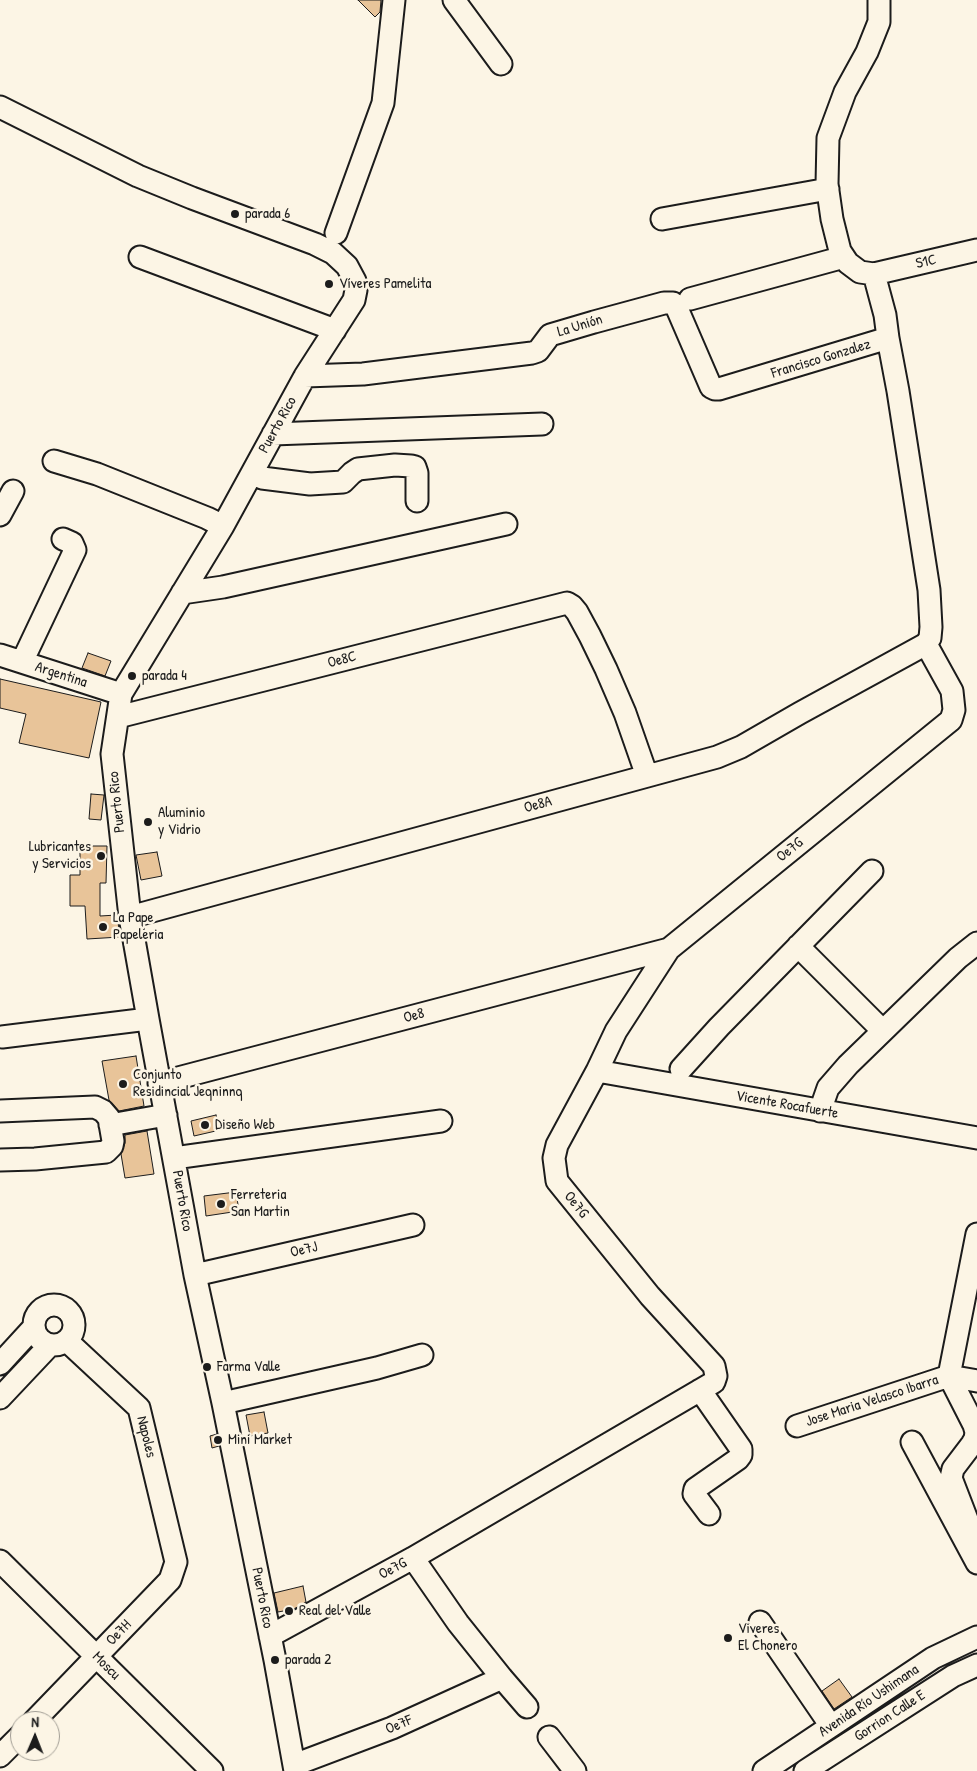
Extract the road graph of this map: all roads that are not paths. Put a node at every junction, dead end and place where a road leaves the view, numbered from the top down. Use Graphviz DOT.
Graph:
graph roads {
  1 [pos="394,0"];
  2 [pos="454,0"];
  3 [pos="879,0"];
  4 [pos="501,64"];
  5 [pos="0,108"];
  6 [pos="828,189"];
  7 [pos="662,219"];
  8 [pos="336,233"];
  9 [pos="977,250"];
  10 [pos="140,257"];
  11 [pos="844,257"];
  12 [pos="874,274"];
  13 [pos="690,299"];
  14 [pos="335,330"];
  15 [pos="888,338"];
  16 [pos="305,376"];
  17 [pos="719,389"];
  18 [pos="542,424"];
  19 [pos="273,434"];
  20 [pos="54,461"];
  21 [pos="252,472"];
  22 [pos="13,491"];
  23 [pos="418,501"];
  24 [pos="0,515"];
  25 [pos="506,524"];
  26 [pos="223,526"];
  27 [pos="63,539"];
  28 [pos="182,593"];
  29 [pos="926,644"];
  30 [pos="0,656"];
  31 [pos="22,662"];
  32 [pos="121,694"];
  33 [pos="118,717"];
  34 [pos="647,776"];
  35 [pos="872,871"];
  36 [pos="130,917"];
  37 [pos="977,943"];
  38 [pos="798,946"];
  39 [pos="669,949"];
  40 [pos="148,1018"];
  41 [pos="882,1030"];
  42 [pos="2,1037"];
  43 [pos="681,1069"];
  44 [pos="597,1071"];
  45 [pos="159,1083"];
  46 [pos="820,1111"];
  47 [pos="0,1112"];
  48 [pos="166,1115"];
  49 [pos="441,1121"];
  50 [pos="110,1125"];
  51 [pos="977,1138"];
  52 [pos="174,1158"];
  53 [pos="0,1160"];
  54 [pos="413,1225"];
  55 [pos="977,1234"];
  56 [pos="194,1275"];
  57 [pos="34,1328"];
  58 [pos="59,1343"];
  59 [pos="422,1355"];
  60 [pos="0,1364"];
  61 [pos="949,1376"];
  62 [pos="977,1380"];
  63 [pos="700,1390"];
  64 [pos="0,1398"];
  65 [pos="223,1403"];
  66 [pos="797,1426"];
  67 [pos="912,1442"];
  68 [pos="709,1514"];
  69 [pos="977,1540"];
  70 [pos="413,1558"];
  71 [pos="0,1561"];
  72 [pos="176,1562"];
  73 [pos="977,1563"];
  74 [pos="760,1622"];
  75 [pos="270,1636"];
  76 [pos="977,1636"];
  77 [pos="96,1656"];
  78 [pos="977,1665"];
  79 [pos="502,1678"];
  80 [pos="527,1707"];
  81 [pos="44,1711"];
  82 [pos="831,1726"];
  83 [pos="549,1737"];
  84 [pos="10,1746"];
  85 [pos="0,1756"];
  86 [pos="295,1768"];
  87 [pos="212,1771"];
  88 [pos="575,1771"];
  89 [pos="764,1771"];
  90 [pos="805,1771"];
  1 -- 8 [label="street"];
  2 -- 4 [label="street"];
  3 -- 6 [label="street"];
  5 -- 14 [label="street, Puerto Rico"];
  6 -- 7 [label="street"];
  6 -- 11 [label="street"];
  9 -- 12 [label="street, S1C"];
  10 -- 14 [label="street"];
  11 -- 12 [label="street"];
  11 -- 13 [label="street"];
  12 -- 15 [label="street, Francisco Gonzalez"];
  14 -- 16 [label="street, Puerto Rico"];
  15 -- 17 [label="street, Francisco Gonzalez"];
  15 -- 29 [label="street"];
  16 -- 17 [label="street, La Unión"];
  16 -- 19 [label="street, Puerto Rico"];
  18 -- 19 [label="street"];
  19 -- 21 [label="street, Puerto Rico"];
  20 -- 26 [label="street"];
  21 -- 23 [label="street"];
  21 -- 26 [label="street, Puerto Rico"];
  22 -- 24 [label="street"];
  25 -- 28 [label="street"];
  26 -- 28 [label="street, Puerto Rico"];
  27 -- 31 [label="street"];
  28 -- 32 [label="street, Puerto Rico"];
  29 -- 34 [label="street, Oe8A"];
  29 -- 39 [label="street, Oe7G"];
  30 -- 31 [label="street, Argentina"];
  31 -- 32 [label="street, Argentina"];
  32 -- 33 [label="street, Puerto Rico"];
  33 -- 34 [label="street, Oe8C"];
  33 -- 36 [label="street, Puerto Rico"];
  34 -- 36 [label="street, Oe8A"];
  35 -- 38 [label="street"];
  36 -- 40 [label="street, Puerto Rico"];
  37 -- 41 [label="street"];
  38 -- 41 [label="street"];
  38 -- 43 [label="street"];
  39 -- 44 [label="street, Oe7G"];
  39 -- 45 [label="street, Oe8"];
  40 -- 42 [label="street"];
  40 -- 45 [label="street, Puerto Rico"];
  41 -- 46 [label="street"];
  44 -- 46 [label="street, Vicente Rocafuerte"];
  44 -- 63 [label="street, Oe7G"];
  45 -- 48 [label="street, Puerto Rico"];
  46 -- 51 [label="street, Vicente Rocafuerte"];
  47 -- 50 [label="street"];
  48 -- 50 [label="street"];
  48 -- 52 [label="street, Puerto Rico"];
  49 -- 52 [label="street"];
  50 -- 53 [label="street"];
  52 -- 56 [label="street, Puerto Rico"];
  54 -- 56 [label="street, Oe7J"];
  55 -- 61 [label="street"];
  56 -- 65 [label="street, Puerto Rico"];
  57 -- 58 [label="street"];
  57 -- 58 [label="street"];
  57 -- 60 [label="street"];
  58 -- 64 [label="street"];
  58 -- 72 [label="street, Napoles"];
  59 -- 65 [label="street"];
  61 -- 62 [label="street, Jose Maria Velasco Ibarra"];
  61 -- 66 [label="street, Jose Maria Velasco Ibarra"];
  61 -- 69 [label="street"];
  63 -- 68 [label="street"];
  63 -- 70 [label="street, Oe7G"];
  65 -- 75 [label="street, Puerto Rico"];
  67 -- 73 [label="street"];
  70 -- 75 [label="street, Oe7G"];
  70 -- 79 [label="street"];
  71 -- 77 [label="street, Moscu"];
  72 -- 77 [label="street, Oe7H"];
  74 -- 82 [label="street"];
  75 -- 86 [label="street, Puerto Rico"];
  76 -- 82 [label="street, Avenida Río Ushimana"];
  77 -- 81 [label="street, Oe7H"];
  77 -- 87 [label="street, Moscu"];
  78 -- 90 [label="street, Gorrion Calle E"];
  79 -- 80 [label="street"];
  79 -- 86 [label="street, Oe7F"];
  82 -- 89 [label="street, Avenida Río Ushimana"];
  83 -- 88 [label="street"];
  84 -- 85 [label="street"];
}
